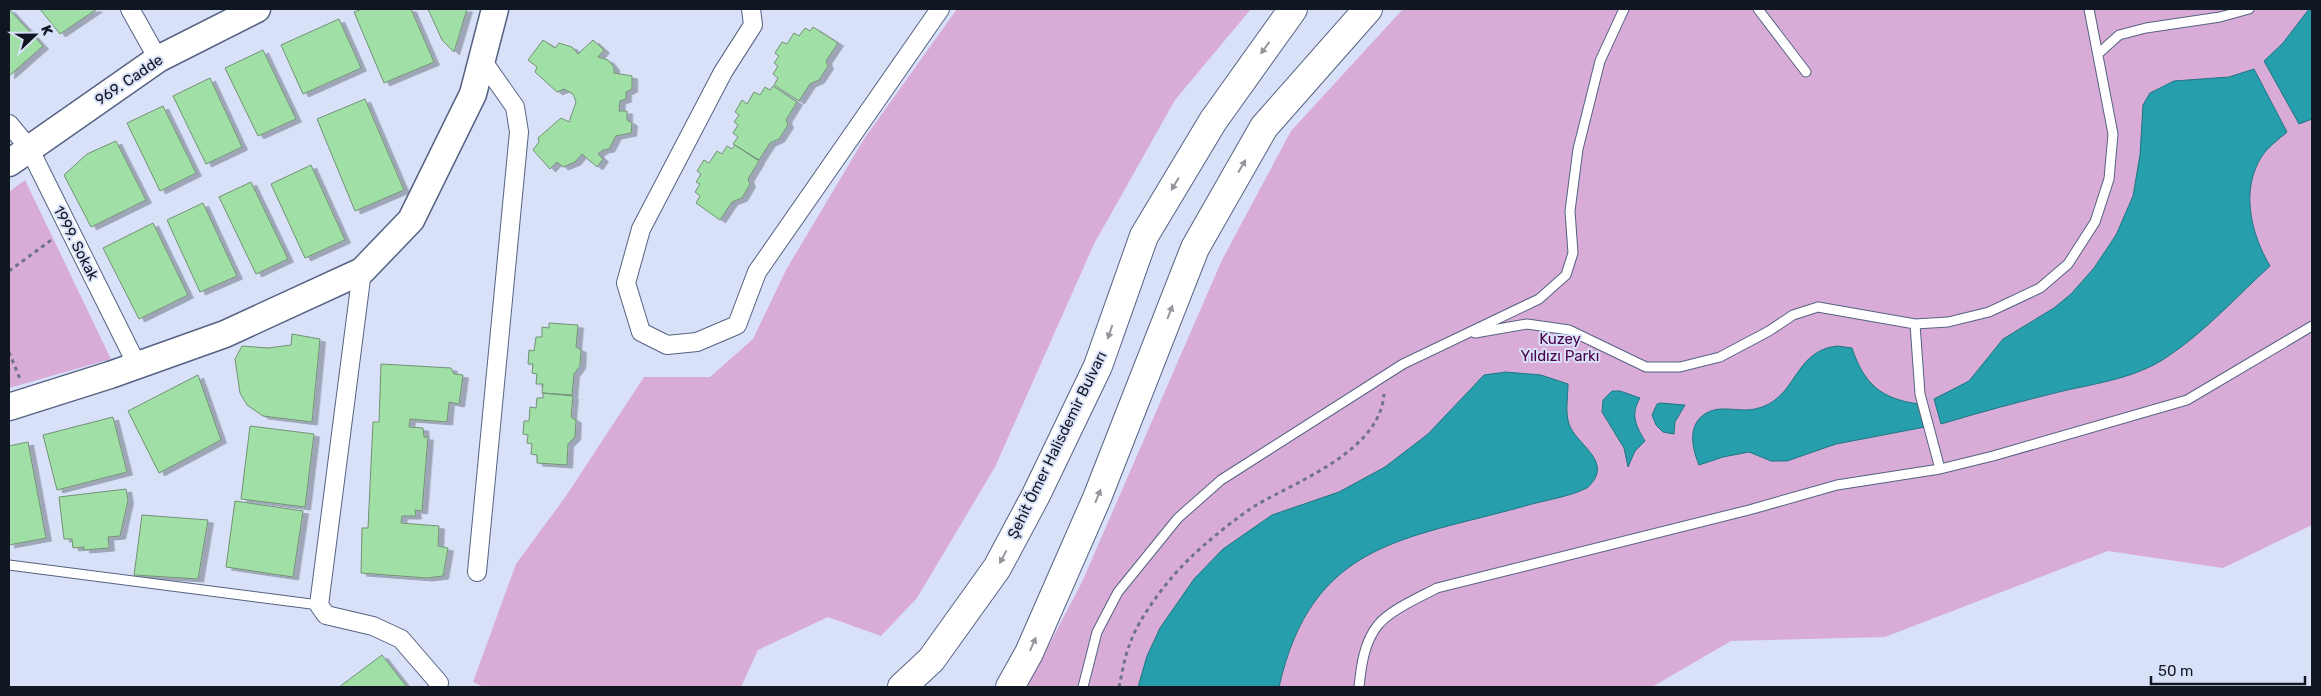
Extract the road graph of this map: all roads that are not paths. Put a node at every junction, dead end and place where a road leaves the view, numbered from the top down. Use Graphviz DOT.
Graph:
graph roads {
  1 [pos="130,9"];
  2 [pos="257,9"];
  3 [pos="495,9"];
  4 [pos="751,9"];
  5 [pos="940,9"];
  6 [pos="1293,9"];
  7 [pos="1368,9"];
  8 [pos="1624,9"];
  9 [pos="1758,9"];
  10 [pos="2089,9"];
  11 [pos="2249,9"];
  12 [pos="2098,54"];
  13 [pos="158,59"];
  14 [pos="482,60"];
  15 [pos="1806,72"];
  16 [pos="9,124"];
  17 [pos="19,156"];
  18 [pos="362,271"];
  19 [pos="1915,324"];
  20 [pos="2312,326"];
  21 [pos="1465,334"];
  22 [pos="137,365"];
  23 [pos="19,404"];
  24 [pos="1940,469"];
  25 [pos="9,565"];
  26 [pos="477,572"];
  27 [pos="319,605"];
  28 [pos="438,683"];
  29 [pos="902,687"];
  30 [pos="1010,687"];
  31 [pos="1083,687"];
  32 [pos="1358,687"];
  1 -- 13 [label="street"];
  2 -- 13 [label="street, 969. Cadde"];
  3 -- 14 [label="street"];
  4 -- 5 [label="street"];
  6 -- 29 [label="highway, Şehit Ömer Halisdemir Bulvarı, one-way"];
  30 -- 7 [label="highway, one-way"];
  8 -- 21 [label="lane"];
  9 -- 15 [label="lane"];
  10 -- 12 [label="lane"];
  11 -- 12 [label="lane"];
  12 -- 19 [label="lane"];
  13 -- 17 [label="street, 969. Cadde"];
  14 -- 18 [label="street"];
  14 -- 26 [label="street"];
  16 -- 17 [label="street, 1999. Sokak"];
  17 -- 22 [label="street, 1999. Sokak"];
  18 -- 22 [label="street"];
  18 -- 27 [label="street"];
  19 -- 21 [label="lane"];
  19 -- 24 [label="lane"];
  20 -- 24 [label="lane"];
  21 -- 31 [label="lane"];
  22 -- 23 [label="street"];
  24 -- 32 [label="lane"];
  25 -- 27 [label="lane"];
  27 -- 28 [label="street"];
}
